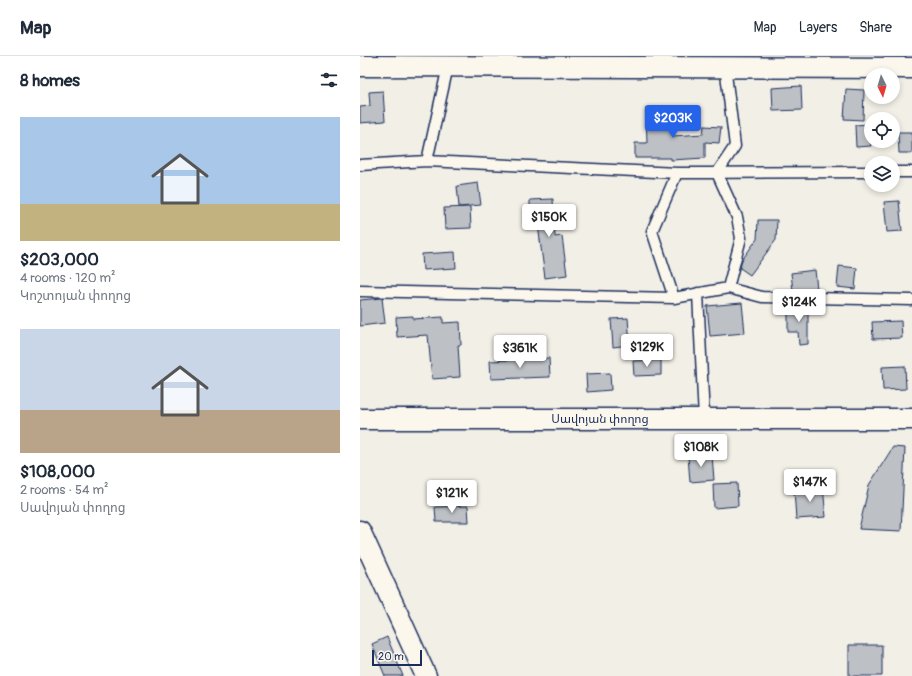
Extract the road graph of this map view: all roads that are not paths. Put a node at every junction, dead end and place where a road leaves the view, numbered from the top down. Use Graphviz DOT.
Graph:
graph roads {
  1 [pos="712,62"];
  2 [pos="360,66"];
  3 [pos="448,66"];
  4 [pos="912,68"];
  5 [pos="427,161"];
  6 [pos="360,165"];
  7 [pos="864,172"];
  8 [pos="900,172"];
  9 [pos="912,172"];
  10 [pos="677,173"];
  11 [pos="717,173"];
  12 [pos="728,288"];
  13 [pos="360,291"];
  14 [pos="698,293"];
  15 [pos="674,298"];
  16 [pos="912,300"];
  17 [pos="360,419"];
  18 [pos="704,419"];
  19 [pos="912,419"];
  20 [pos="360,531"];
  21 [pos="426,676"];
  1 -- 3 [label="street"];
  1 -- 4 [label="street"];
  1 -- 11 [label="lane"];
  2 -- 3 [label="street"];
  3 -- 5 [label="lane"];
  5 -- 6 [label="lane"];
  5 -- 10 [label="lane"];
  7 -- 11 [label="lane"];
  8 -- 9 [label="lane"];
  10 -- 11 [label="lane"];
  10 -- 15 [label="lane"];
  11 -- 12 [label="lane"];
  12 -- 14 [label="lane"];
  12 -- 16 [label="lane"];
  13 -- 15 [label="lane"];
  14 -- 15 [label="lane"];
  14 -- 18 [label="lane"];
  17 -- 18 [label="street, Սավոյան փողոց"];
  18 -- 19 [label="street, Սավոյան փողոց"];
  20 -- 21 [label="street"];
}
